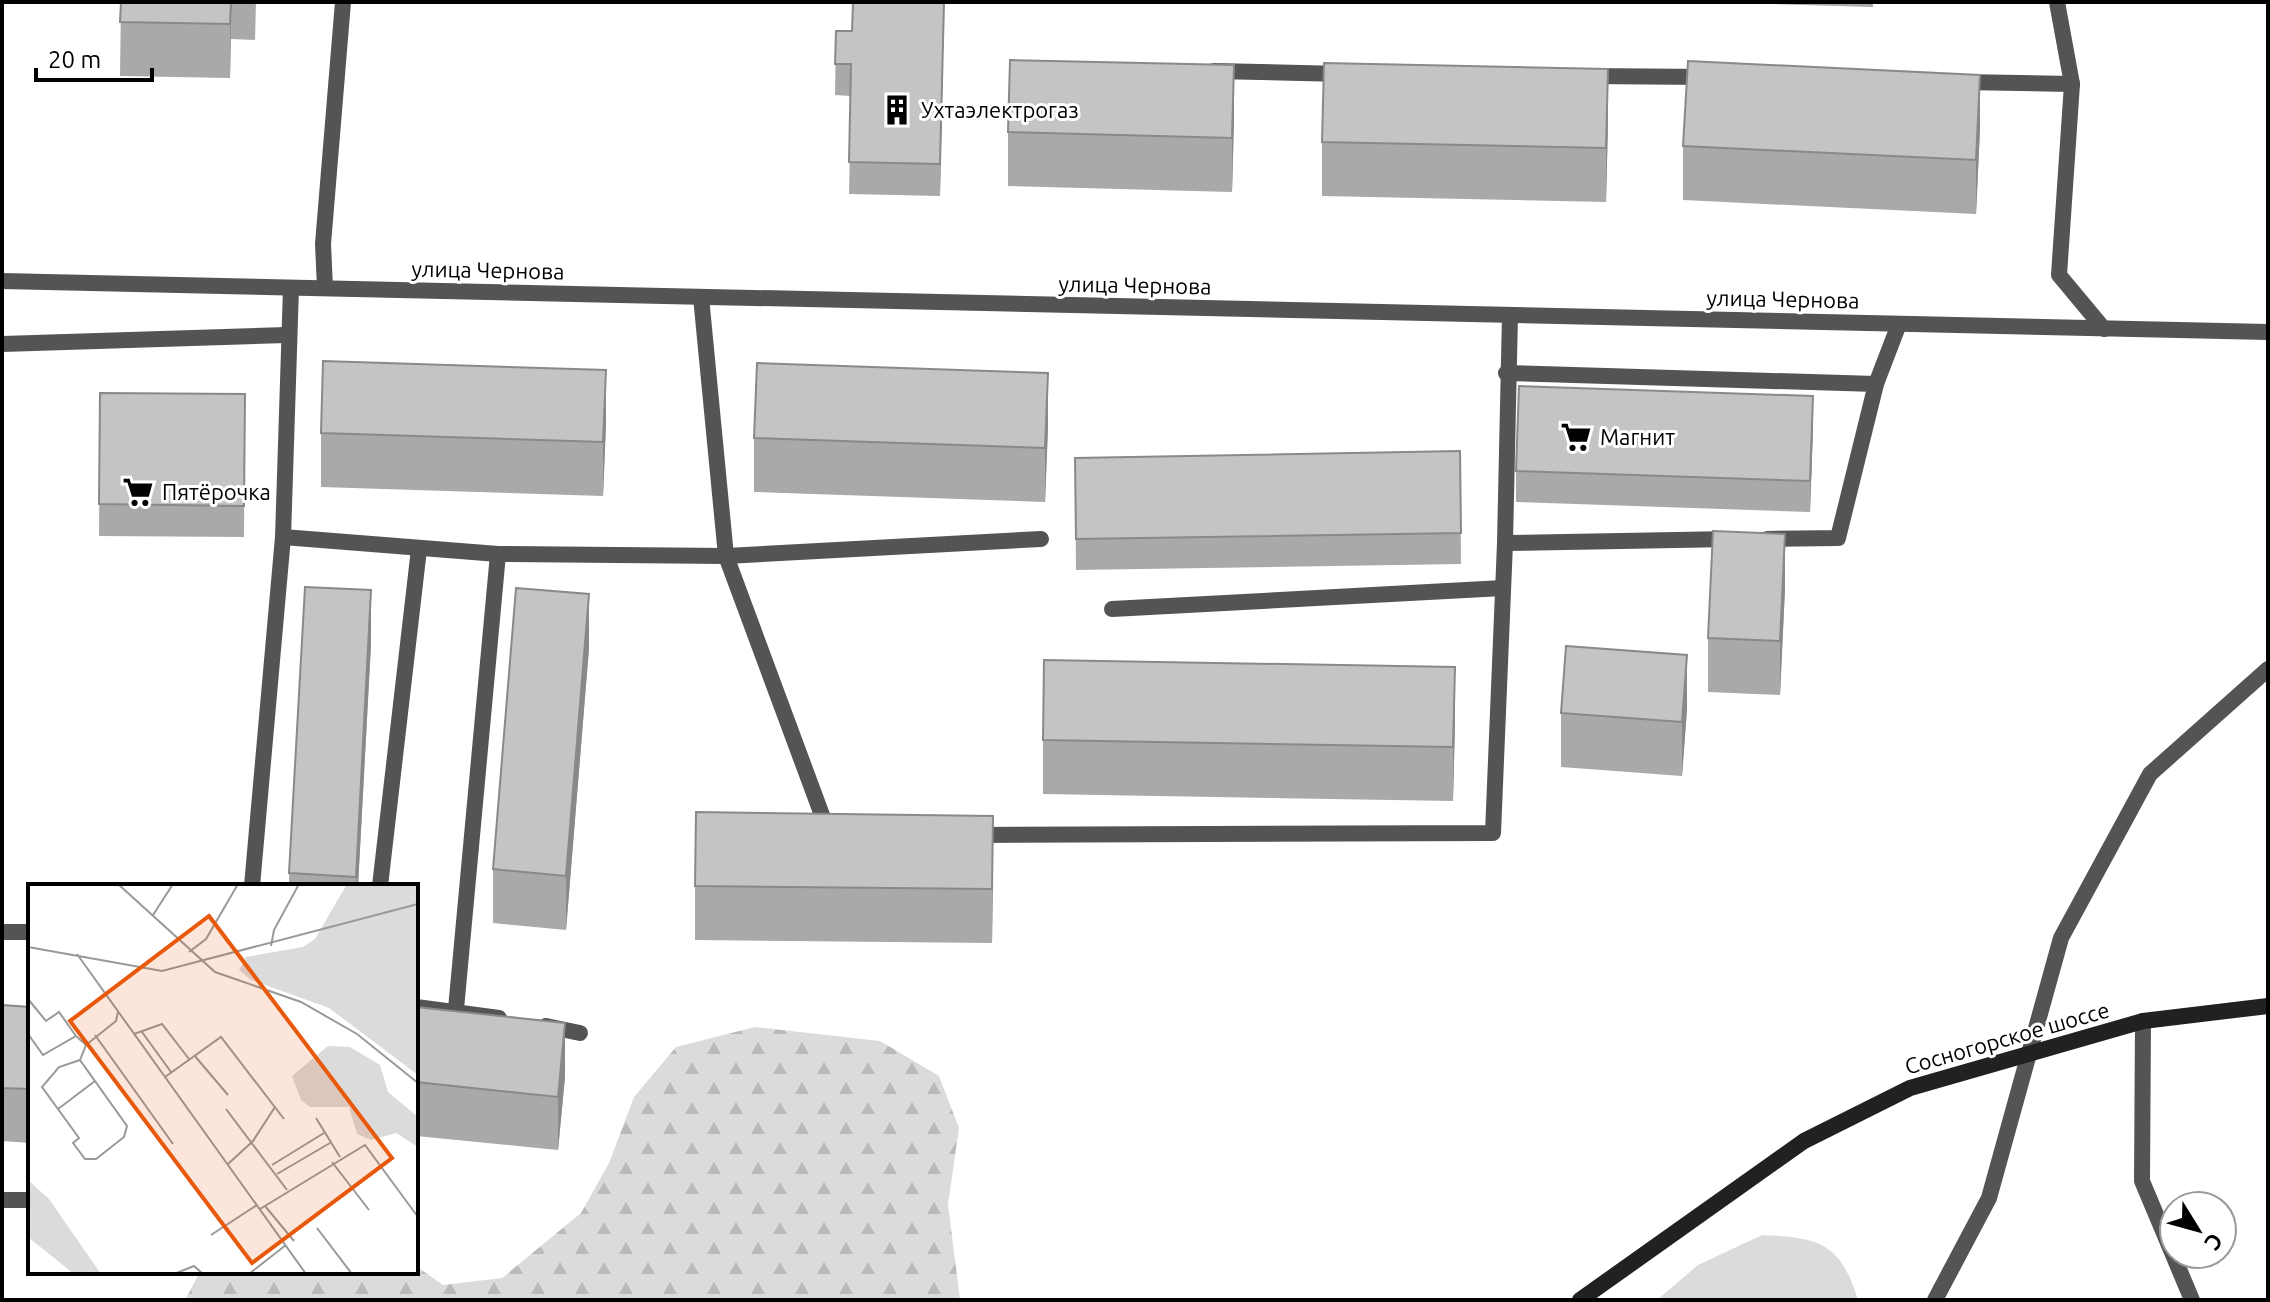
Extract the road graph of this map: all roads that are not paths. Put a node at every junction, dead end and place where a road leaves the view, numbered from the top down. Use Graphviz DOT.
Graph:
graph roads {
  1 [pos="343,2"];
  2 [pos="2057,2"];
  3 [pos="1198,70"];
  4 [pos="1357,74"];
  5 [pos="1564,76"];
  6 [pos="1723,77"];
  7 [pos="1945,81"];
  8 [pos="2072,84"];
  9 [pos="2,281"];
  10 [pos="291,288"];
  11 [pos="325,288"];
  12 [pos="701,297"];
  13 [pos="1510,315"];
  14 [pos="1899,324"];
  15 [pos="2104,329"];
  16 [pos="2268,332"];
  17 [pos="286,335"];
  18 [pos="2,344"];
  19 [pos="1506,373"];
  20 [pos="1876,384"];
  21 [pos="283,537"];
  22 [pos="1041,539"];
  23 [pos="1505,543"];
  24 [pos="419,549"];
  25 [pos="498,554"];
  26 [pos="726,556"];
  27 [pos="1503,588"];
  28 [pos="1112,609"];
  29 [pos="2268,669"];
  30 [pos="956,835"];
  31 [pos="829,836"];
  32 [pos="252,884"];
  33 [pos="380,884"];
  34 [pos="2,932"];
  35 [pos="28,932"];
  36 [pos="2268,1006"];
  37 [pos="418,1007"];
  38 [pos="456,1009"];
  39 [pos="2143,1021"];
  40 [pos="580,1033"];
  41 [pos="2031,1051"];
  42 [pos="2,1200"];
  43 [pos="28,1200"];
  44 [pos="1580,1300"];
  45 [pos="1935,1300"];
  46 [pos="2192,1300"];
  1 -- 11 [label="street"];
  2 -- 8 [label="street"];
  3 -- 4 [label="street"];
  5 -- 6 [label="street"];
  7 -- 8 [label="street"];
  8 -- 15 [label="street"];
  9 -- 10 [label="street, улица Чернова"];
  10 -- 11 [label="street, улица Чернова"];
  10 -- 17 [label="street"];
  11 -- 12 [label="street, улица Чернова"];
  12 -- 13 [label="street, улица Чернова"];
  12 -- 26 [label="street"];
  13 -- 14 [label="street, улица Чернова"];
  13 -- 19 [label="street"];
  14 -- 15 [label="street, улица Чернова"];
  14 -- 20 [label="street"];
  15 -- 16 [label="street, улица Чернова"];
  17 -- 18 [label="street"];
  17 -- 21 [label="street"];
  19 -- 20 [label="street"];
  19 -- 23 [label="street"];
  20 -- 23 [label="street"];
  21 -- 24 [label="street"];
  21 -- 32 [label="street"];
  22 -- 26 [label="street"];
  23 -- 27 [label="street"];
  24 -- 25 [label="street"];
  24 -- 33 [label="street"];
  25 -- 26 [label="street"];
  25 -- 38 [label="street"];
  26 -- 31 [label="street"];
  27 -- 28 [label="street"];
  27 -- 30 [label="street"];
  29 -- 41 [label="street"];
  34 -- 35 [label="street"];
  36 -- 39 [label="main road, Сосногорское шоссе"];
  37 -- 38 [label="street"];
  38 -- 40 [label="street"];
  39 -- 41 [label="main road, Сосногорское шоссе"];
  39 -- 46 [label="street"];
  41 -- 44 [label="main road, Сосногорское шоссе"];
  41 -- 45 [label="street"];
  42 -- 43 [label="street"];
}
